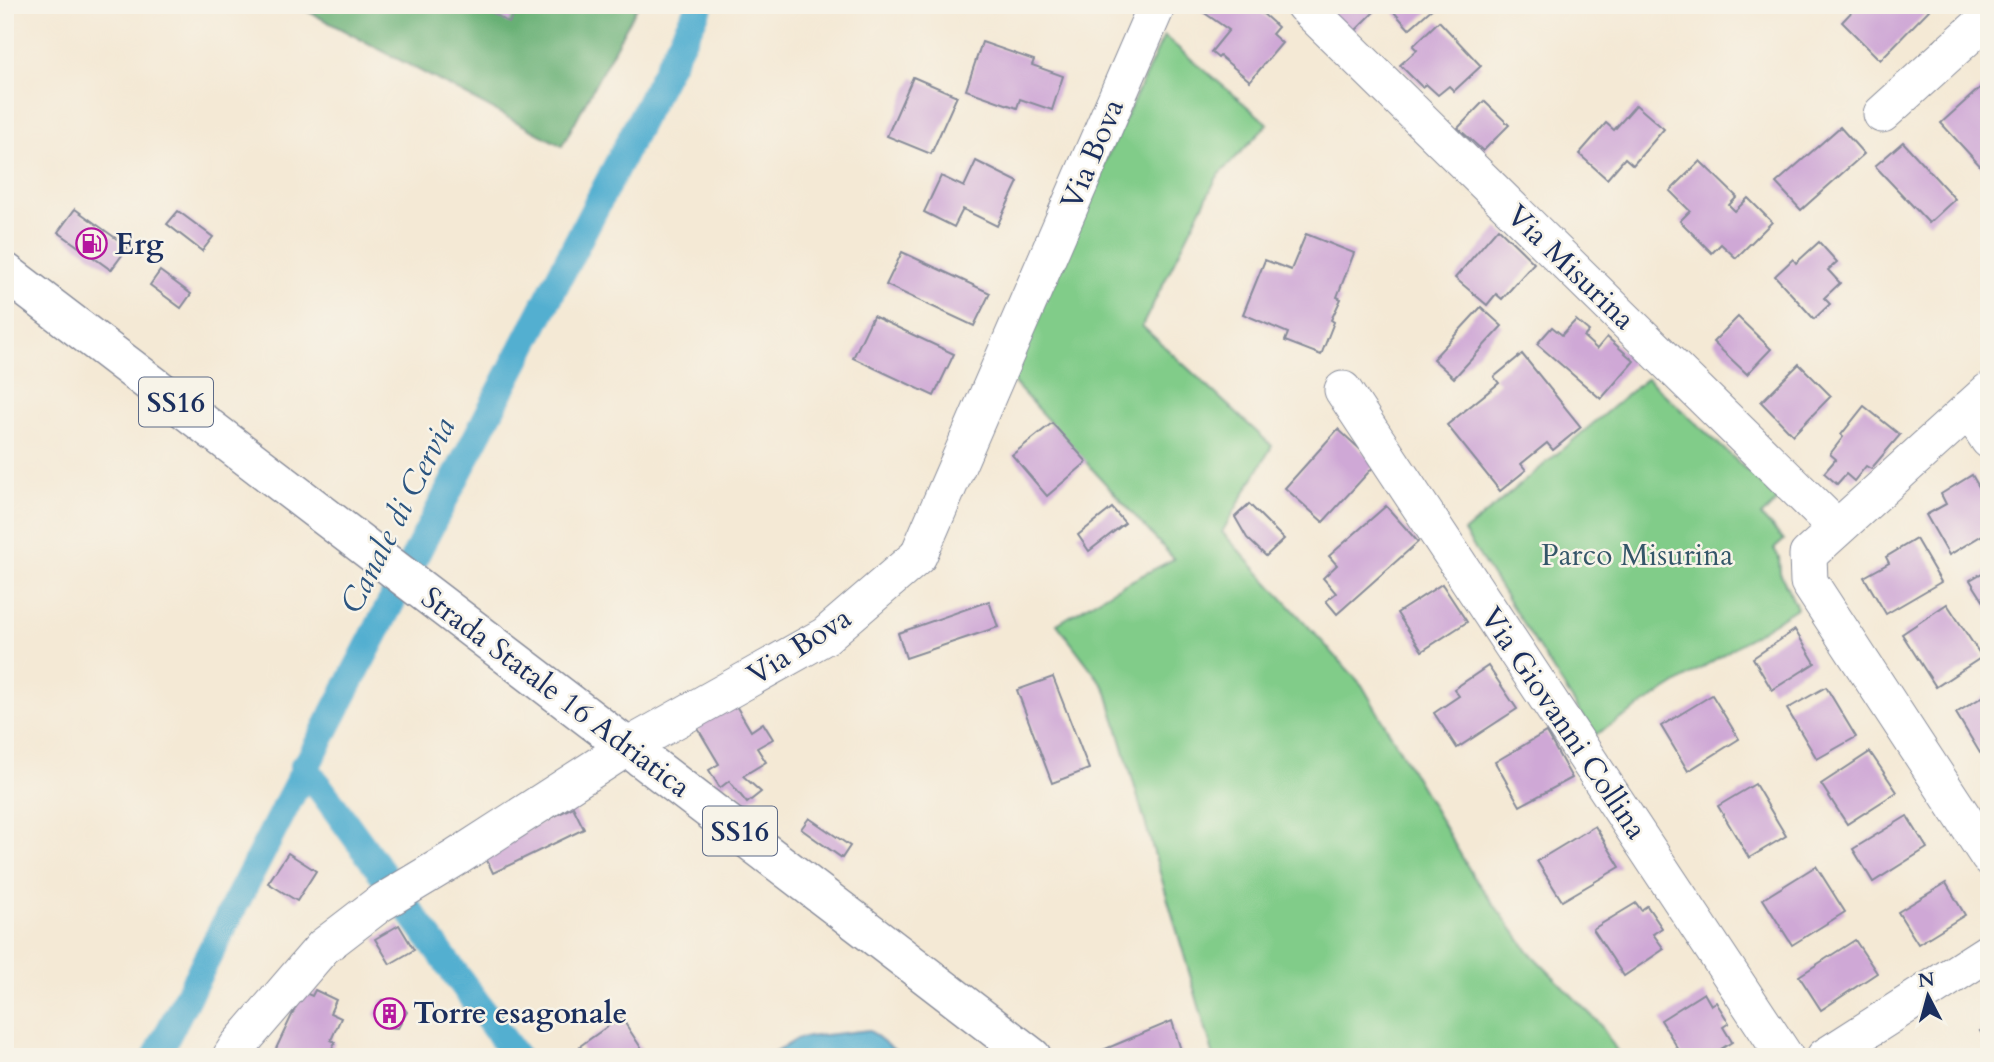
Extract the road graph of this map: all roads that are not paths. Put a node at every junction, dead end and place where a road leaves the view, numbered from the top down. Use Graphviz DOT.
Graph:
graph roads {
  1 [pos="1157,5"];
  2 [pos="1304,5"];
  3 [pos="1989,17"];
  4 [pos="1882,114"];
  5 [pos="5,272"];
  6 [pos="1343,390"];
  7 [pos="1979,400"];
  8 [pos="1989,440"];
  9 [pos="1837,528"];
  10 [pos="629,746"];
  11 [pos="1989,857"];
  12 [pos="1989,952"];
  13 [pos="231,1057"];
  14 [pos="1032,1057"];
  15 [pos="1785,1057"];
  16 [pos="1825,1057"];
  1 -- 10 [label="street, Via Bova"];
  2 -- 9 [label="street, Via Misurina"];
  3 -- 4 [label="street"];
  5 -- 10 [label="main road, Strada Statale 16 Adriatica / SS16"];
  6 -- 15 [label="street, Via Giovanni Collina"];
  7 -- 8 [label="street"];
  7 -- 9 [label="street"];
  9 -- 11 [label="street"];
  10 -- 13 [label="street, Via Bova"];
  10 -- 14 [label="main road, Strada Statale 16 Adriatica / SS16"];
  12 -- 16 [label="street"];
}
